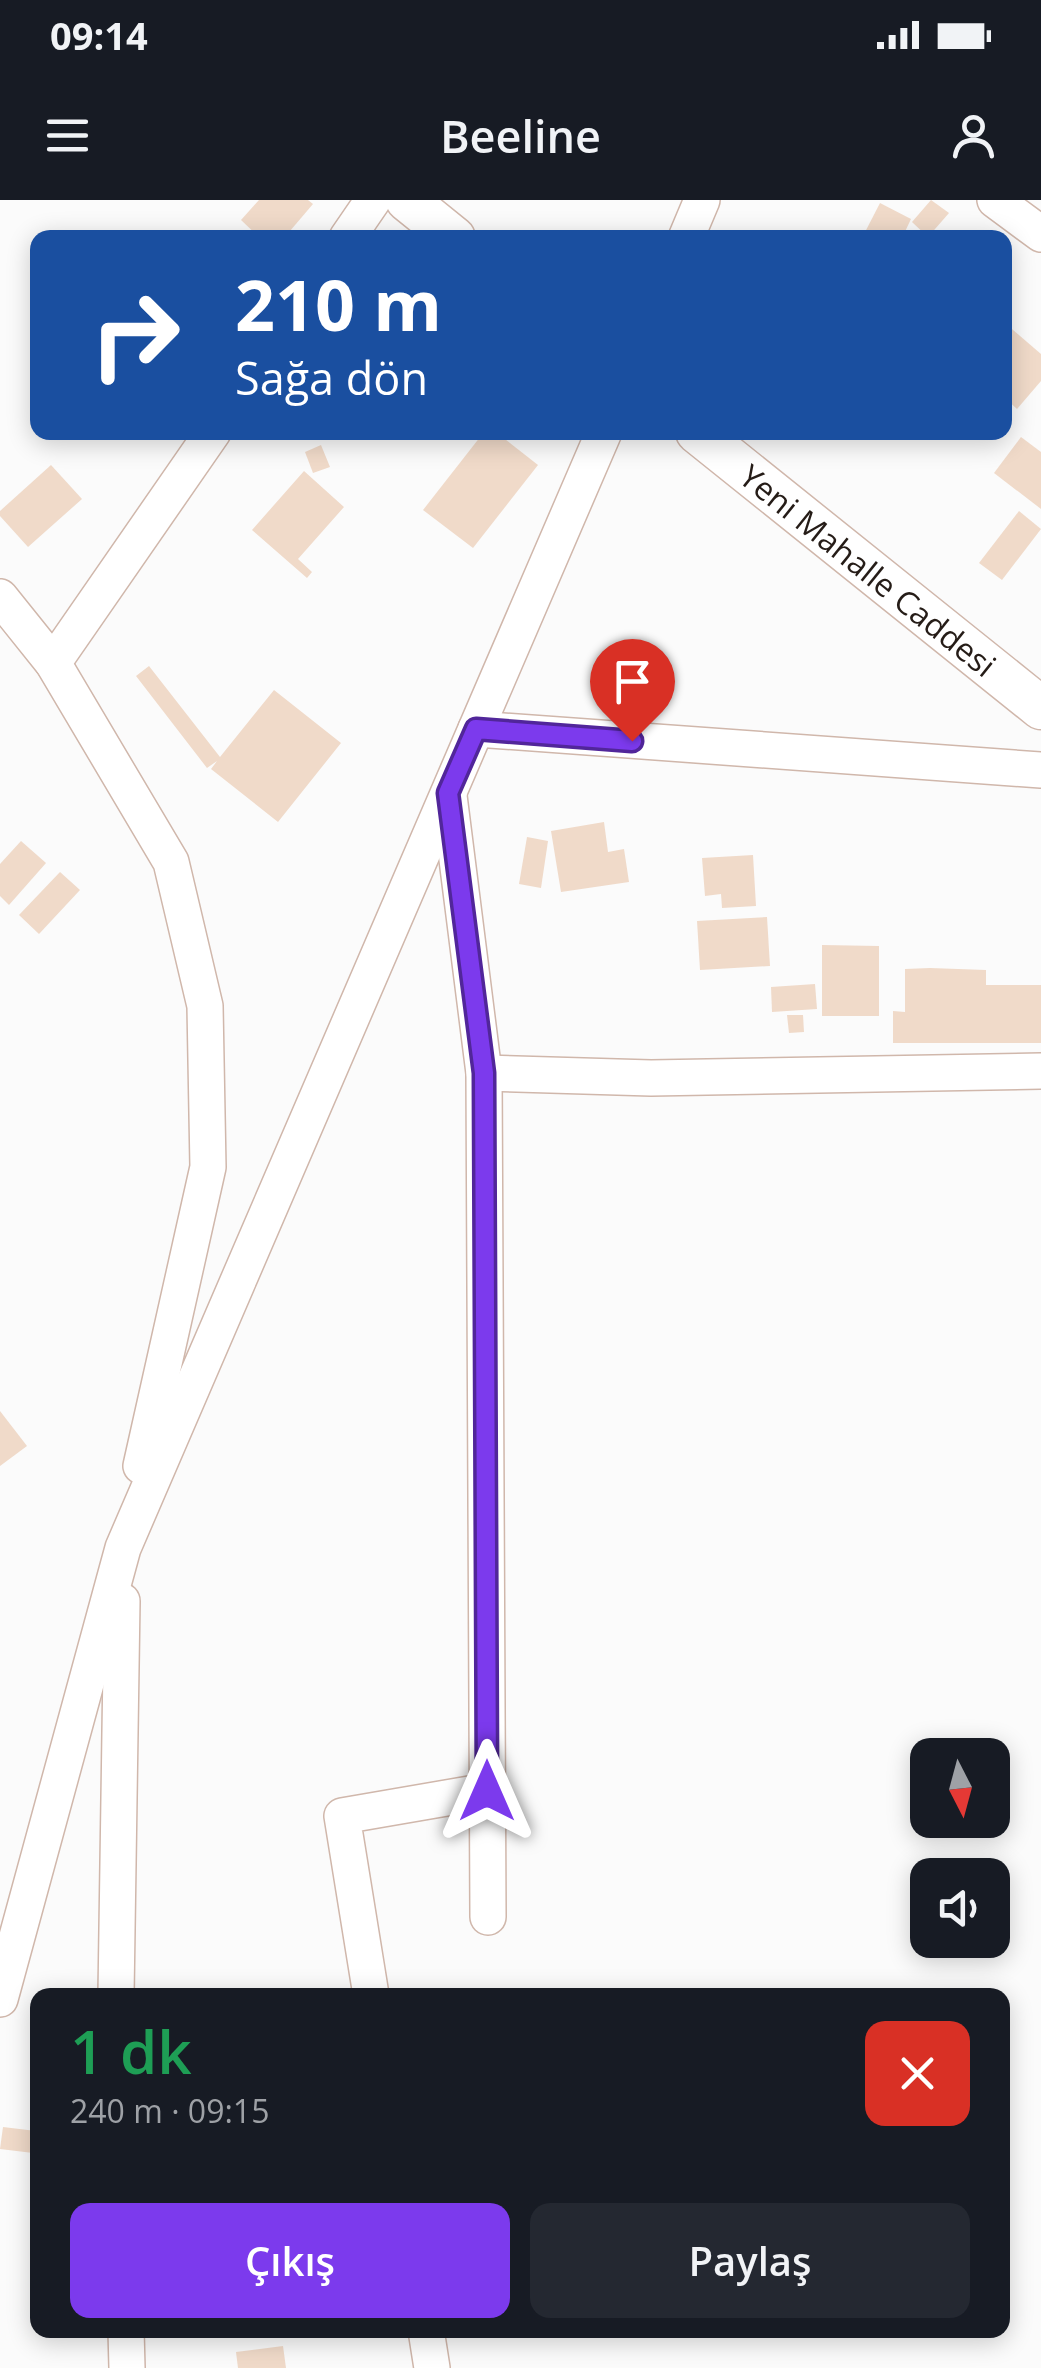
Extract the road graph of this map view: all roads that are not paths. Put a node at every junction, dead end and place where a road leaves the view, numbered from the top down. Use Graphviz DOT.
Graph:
graph roads {
  1 [pos="373,200"];
  2 [pos="407,200"];
  3 [pos="702,200"];
  4 [pos="995,200"];
  5 [pos="352,230"];
  6 [pos="444,230"];
  7 [pos="689,230"];
  8 [pos="1041,234"];
  9 [pos="206,440"];
  10 [pos="601,440"];
  11 [pos="707,440"];
  12 [pos="0,597"];
  13 [pos="53,663"];
  14 [pos="1041,708"];
  15 [pos="476,729"];
  16 [pos="1041,770"];
  17 [pos="448,793"];
  18 [pos="1041,1071"];
  19 [pos="484,1073"];
  20 [pos="123,1548"];
  21 [pos="487,1791"];
  22 [pos="488,1917"];
  23 [pos="116,1988"];
  24 [pos="370,1988"];
  25 [pos="0,1999"];
  26 [pos="126,2338"];
  27 [pos="427,2338"];
  28 [pos="127,2368"];
  29 [pos="432,2368"];
  1 -- 5 [label="street"];
  2 -- 6 [label="street"];
  3 -- 7 [label="street"];
  4 -- 8 [label="street"];
  9 -- 13 [label="street"];
  10 -- 15 [label="street"];
  11 -- 14 [label="street, Yeni Mahalle Caddesi"];
  12 -- 13 [label="street"];
  13 -- 20 [label="street"];
  15 -- 16 [label="street"];
  15 -- 17 [label="street"];
  17 -- 19 [label="street"];
  17 -- 20 [label="street"];
  18 -- 19 [label="street"];
  19 -- 21 [label="street"];
  20 -- 23 [label="street"];
  20 -- 25 [label="street"];
  21 -- 22 [label="street"];
  21 -- 24 [label="street"];
  26 -- 28 [label="street"];
  27 -- 29 [label="street"];
}
